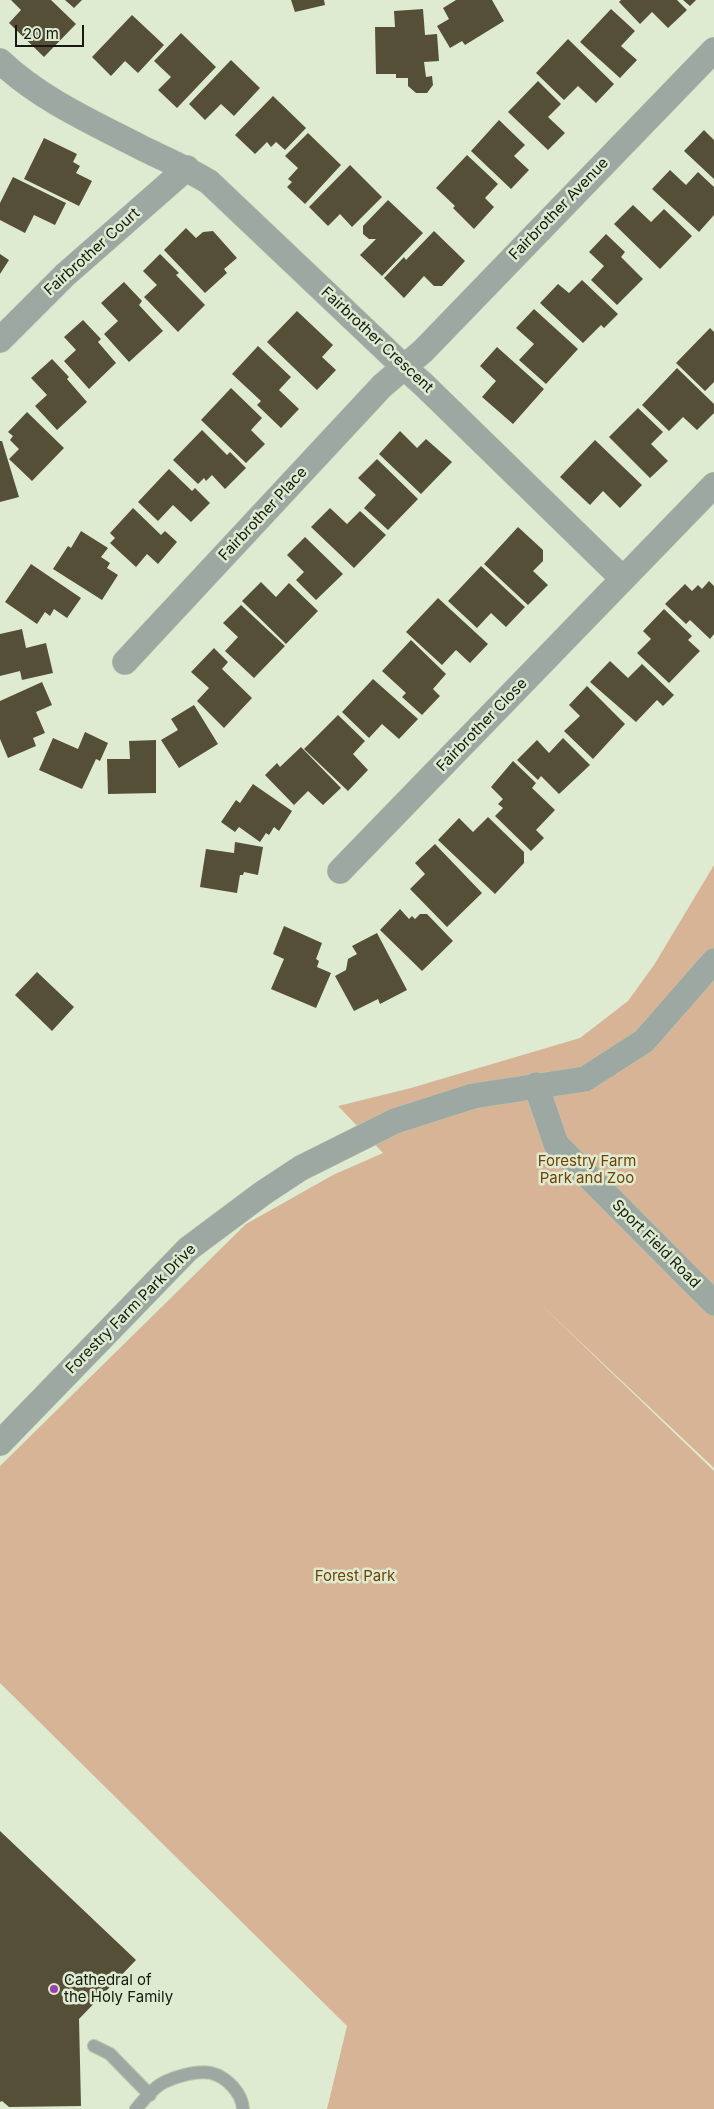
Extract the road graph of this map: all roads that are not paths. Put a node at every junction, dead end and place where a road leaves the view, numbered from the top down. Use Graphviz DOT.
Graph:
graph roads {
  1 [pos="714,50"];
  2 [pos="0,61"];
  3 [pos="187,168"];
  4 [pos="0,340"];
  5 [pos="404,367"];
  6 [pos="714,485"];
  7 [pos="623,579"];
  8 [pos="125,662"];
  9 [pos="340,871"];
  10 [pos="714,961"];
  11 [pos="536,1086"];
  12 [pos="714,1303"];
  13 [pos="0,1443"];
  14 [pos="94,2046"];
  15 [pos="150,2095"];
  16 [pos="136,2109"];
  17 [pos="243,2109"];
  1 -- 5 [label="street, Fairbrother Avenue"];
  2 -- 3 [label="street, Fairbrother Crescent"];
  3 -- 4 [label="street, Fairbrother Court"];
  3 -- 5 [label="street, Fairbrother Crescent"];
  5 -- 7 [label="street, Fairbrother Crescent"];
  5 -- 8 [label="street, Fairbrother Place"];
  6 -- 7 [label="street"];
  7 -- 9 [label="street, Fairbrother Close"];
  10 -- 11 [label="street, Forestry Farm Park Drive"];
  11 -- 12 [label="street, Sport Field Road"];
  11 -- 13 [label="street, Forestry Farm Park Drive"];
  14 -- 15 [label="lane"];
  15 -- 16 [label="lane"];
  15 -- 17 [label="lane"];
}
